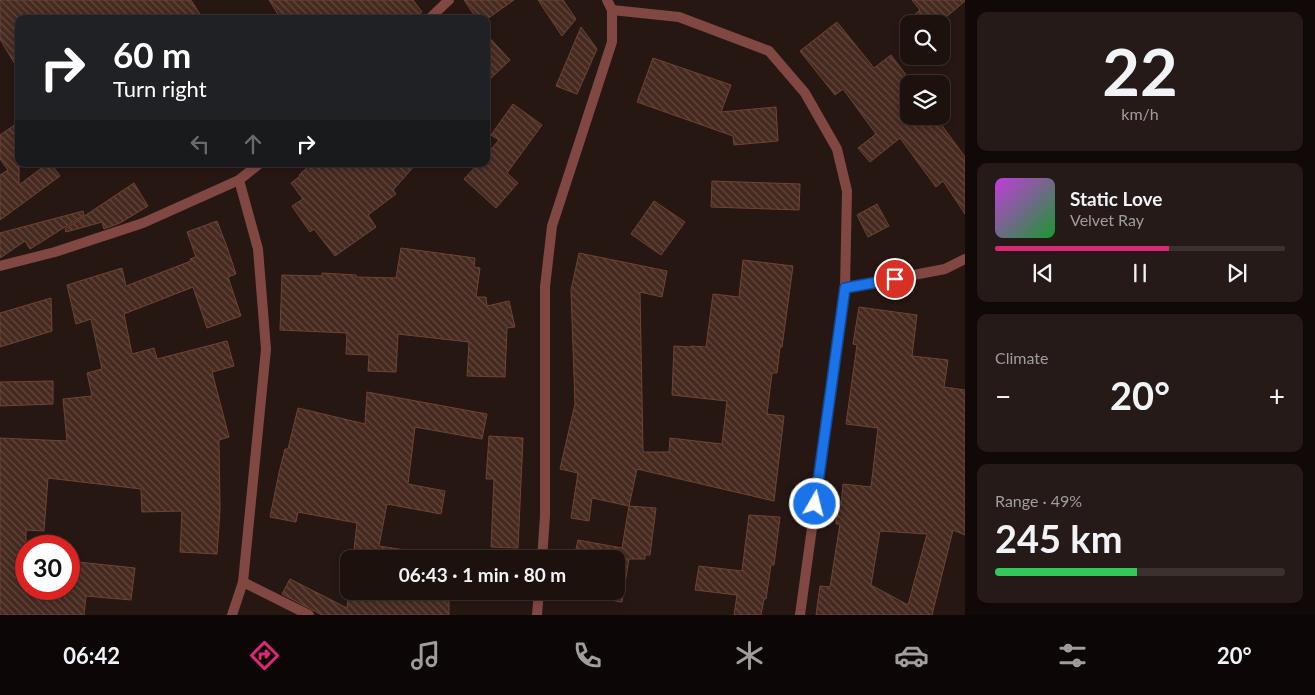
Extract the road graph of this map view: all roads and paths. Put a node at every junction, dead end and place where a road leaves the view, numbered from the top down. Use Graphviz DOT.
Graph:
graph roads {
  1 [pos="449,0"];
  2 [pos="607,0"];
  3 [pos="612,10"];
  4 [pos="433,15"];
  5 [pos="255,167"];
  6 [pos="239,180"];
  7 [pos="965,259"];
  8 [pos="0,266"];
  9 [pos="845,288"];
  10 [pos="543,550"];
  11 [pos="243,582"];
  12 [pos="538,600"];
  13 [pos="232,615"];
  14 [pos="309,615"];
  15 [pos="537,615"];
  16 [pos="800,615"];
  1 -- 4 [label="street"];
  2 -- 3 [label="street"];
  3 -- 9 [label="street"];
  3 -- 10 [label="street"];
  5 -- 6 [label="street"];
  6 -- 8 [label="street"];
  6 -- 11 [label="street"];
  7 -- 9 [label="street"];
  9 -- 16 [label="street"];
  11 -- 13 [label="street"];
  11 -- 14 [label="street"];
  12 -- 15 [label="street"];
}
